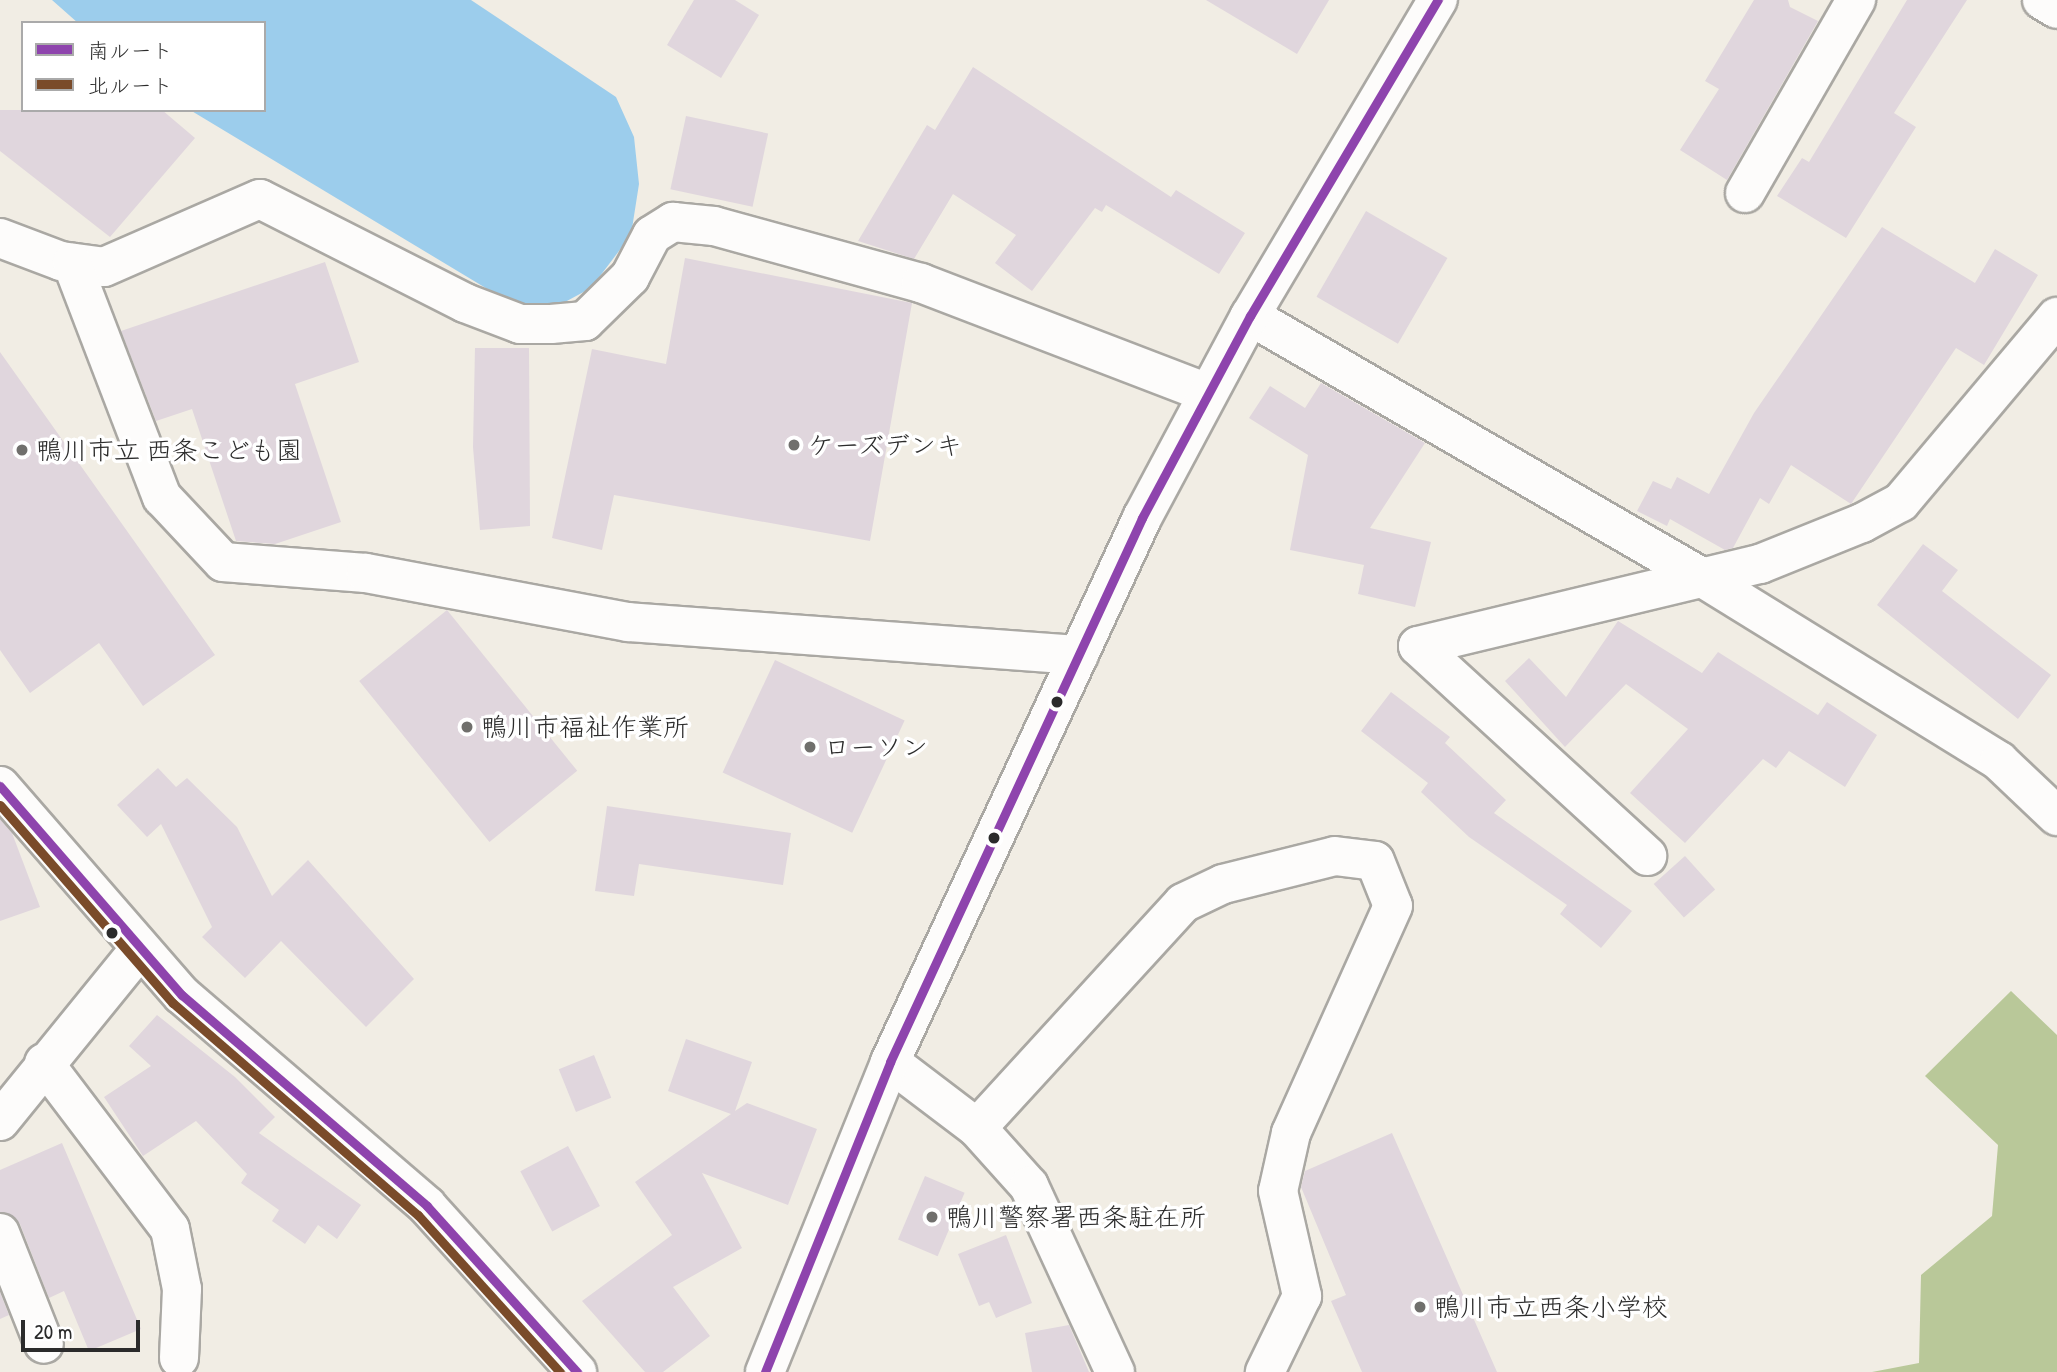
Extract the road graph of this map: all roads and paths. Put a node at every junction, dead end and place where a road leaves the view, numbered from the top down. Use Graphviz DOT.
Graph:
graph roads {
  1 [pos="1437,0"];
  2 [pos="1856,0"];
  3 [pos="2042,0"];
  4 [pos="2057,9"];
  5 [pos="1745,193"];
  6 [pos="0,238"];
  7 [pos="72,263"];
  8 [pos="1250,316"];
  9 [pos="2057,317"];
  10 [pos="1207,393"];
  11 [pos="1703,579"];
  12 [pos="1079,655"];
  13 [pos="0,786"];
  14 [pos="2057,816"];
  15 [pos="1647,856"];
  16 [pos="138,951"];
  17 [pos="890,1062"];
  18 [pos="44,1063"];
  19 [pos="0,1121"];
  20 [pos="976,1128"];
  21 [pos="0,1233"];
  22 [pos="44,1345"];
  23 [pos="179,1358"];
  24 [pos="577,1372"];
  25 [pos="765,1372"];
  26 [pos="1115,1372"];
  27 [pos="1265,1372"];
  1 -- 8 [label="street"];
  2 -- 5 [label="street"];
  3 -- 4 [label="street"];
  6 -- 7 [label="street"];
  7 -- 10 [label="street"];
  7 -- 12 [label="street"];
  8 -- 10 [label="street"];
  8 -- 11 [label="street"];
  9 -- 11 [label="street"];
  10 -- 12 [label="street"];
  11 -- 14 [label="street"];
  11 -- 15 [label="street"];
  12 -- 17 [label="street"];
  13 -- 16 [label="street"];
  16 -- 18 [label="street"];
  16 -- 24 [label="street"];
  17 -- 20 [label="street"];
  17 -- 25 [label="street"];
  18 -- 19 [label="street"];
  18 -- 23 [label="street"];
  20 -- 26 [label="street"];
  20 -- 27 [label="street"];
  21 -- 22 [label="street"];
}
